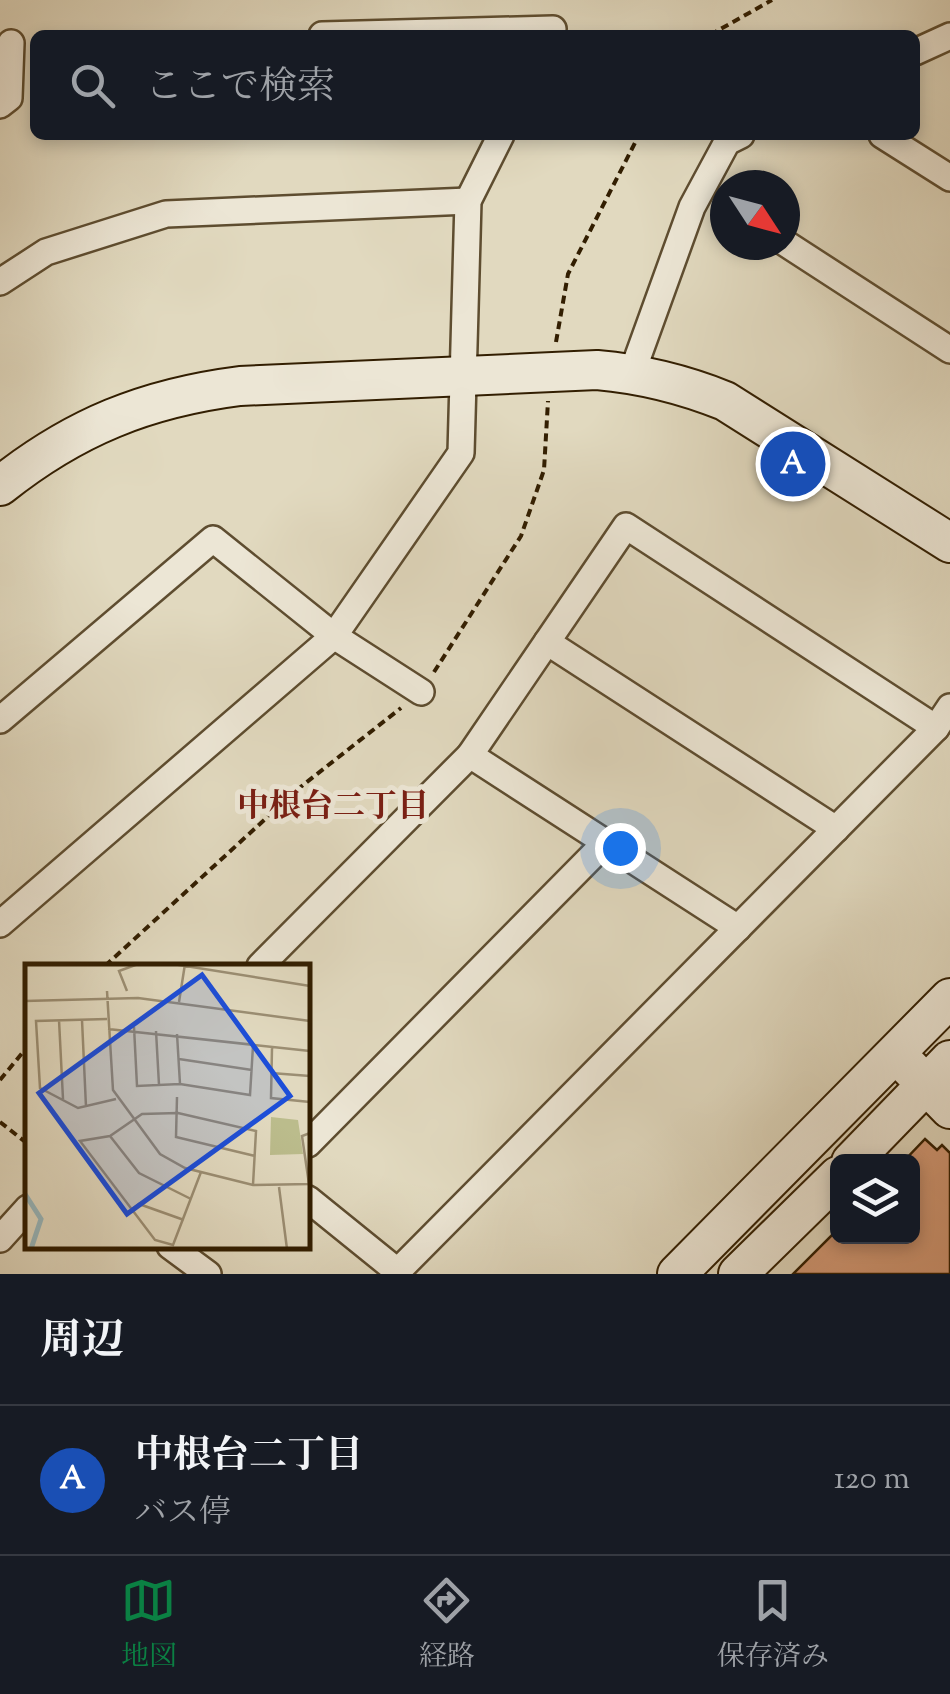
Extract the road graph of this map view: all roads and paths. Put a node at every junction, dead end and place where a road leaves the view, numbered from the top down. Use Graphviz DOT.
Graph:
graph roads {
  1 [pos="772,0"];
  2 [pos="514,30"];
  3 [pos="552,30"];
  4 [pos="719,30"];
  5 [pos="950,36"];
  6 [pos="15,43"];
  7 [pos="920,50"];
  8 [pos="0,104"];
  9 [pos="498,140"];
  10 [pos="637,140"];
  11 [pos="731,140"];
  12 [pos="890,140"];
  13 [pos="950,178"];
  14 [pos="702,189"];
  15 [pos="710,194"];
  16 [pos="468,202"];
  17 [pos="800,252"];
  18 [pos="0,282"];
  19 [pos="950,350"];
  20 [pos="550,372"];
  21 [pos="632,373"];
  22 [pos="463,375"];
  23 [pos="0,486"];
  24 [pos="950,543"];
  25 [pos="334,636"];
  26 [pos="547,642"];
  27 [pos="421,692"];
  28 [pos="943,718"];
  29 [pos="0,720"];
  30 [pos="470,755"];
  31 [pos="836,829"];
  32 [pos="606,842"];
  33 [pos="0,924"];
  34 [pos="738,928"];
  35 [pos="107,964"];
  36 [pos="262,964"];
  37 [pos="950,998"];
  38 [pos="25,1050"];
  39 [pos="897,1055"];
  40 [pos="0,1080"];
  41 [pos="942,1085"];
  42 [pos="0,1122"];
  43 [pos="25,1142"];
  44 [pos="310,1142"];
  45 [pos="861,1154"];
  46 [pos="830,1184"];
  47 [pos="310,1202"];
  48 [pos="25,1211"];
  49 [pos="0,1239"];
  50 [pos="173,1249"];
  51 [pos="195,1270"];
  52 [pos="396,1273"];
  53 [pos="676,1274"];
  54 [pos="738,1274"];
  1 -- 4 [label="path"];
  2 -- 3 [label="street"];
  5 -- 7 [label="street"];
  6 -- 8 [label="street"];
  9 -- 16 [label="street"];
  10 -- 20 [label="path"];
  11 -- 14 [label="street"];
  12 -- 13 [label="street"];
  14 -- 15 [label="street"];
  14 -- 21 [label="street"];
  16 -- 18 [label="street"];
  16 -- 22 [label="street"];
  17 -- 19 [label="street"];
  20 -- 21 [label="street"];
  20 -- 22 [label="street"];
  20 -- 27 [label="path"];
  21 -- 24 [label="street"];
  22 -- 23 [label="street"];
  22 -- 25 [label="street"];
  25 -- 27 [label="street"];
  25 -- 29 [label="street"];
  25 -- 33 [label="street"];
  26 -- 28 [label="street"];
  26 -- 30 [label="street"];
  26 -- 31 [label="street"];
  27 -- 35 [label="path"];
  28 -- 31 [label="street"];
  30 -- 32 [label="street"];
  30 -- 36 [label="street"];
  31 -- 34 [label="street"];
  32 -- 34 [label="street"];
  32 -- 44 [label="street"];
  34 -- 52 [label="street"];
  37 -- 39 [label="street"];
  38 -- 40 [label="path"];
  39 -- 41 [label="street"];
  39 -- 53 [label="street"];
  41 -- 45 [label="street"];
  42 -- 43 [label="path"];
  46 -- 54 [label="street"];
  47 -- 52 [label="street"];
  48 -- 49 [label="street"];
  50 -- 51 [label="street"];
}
